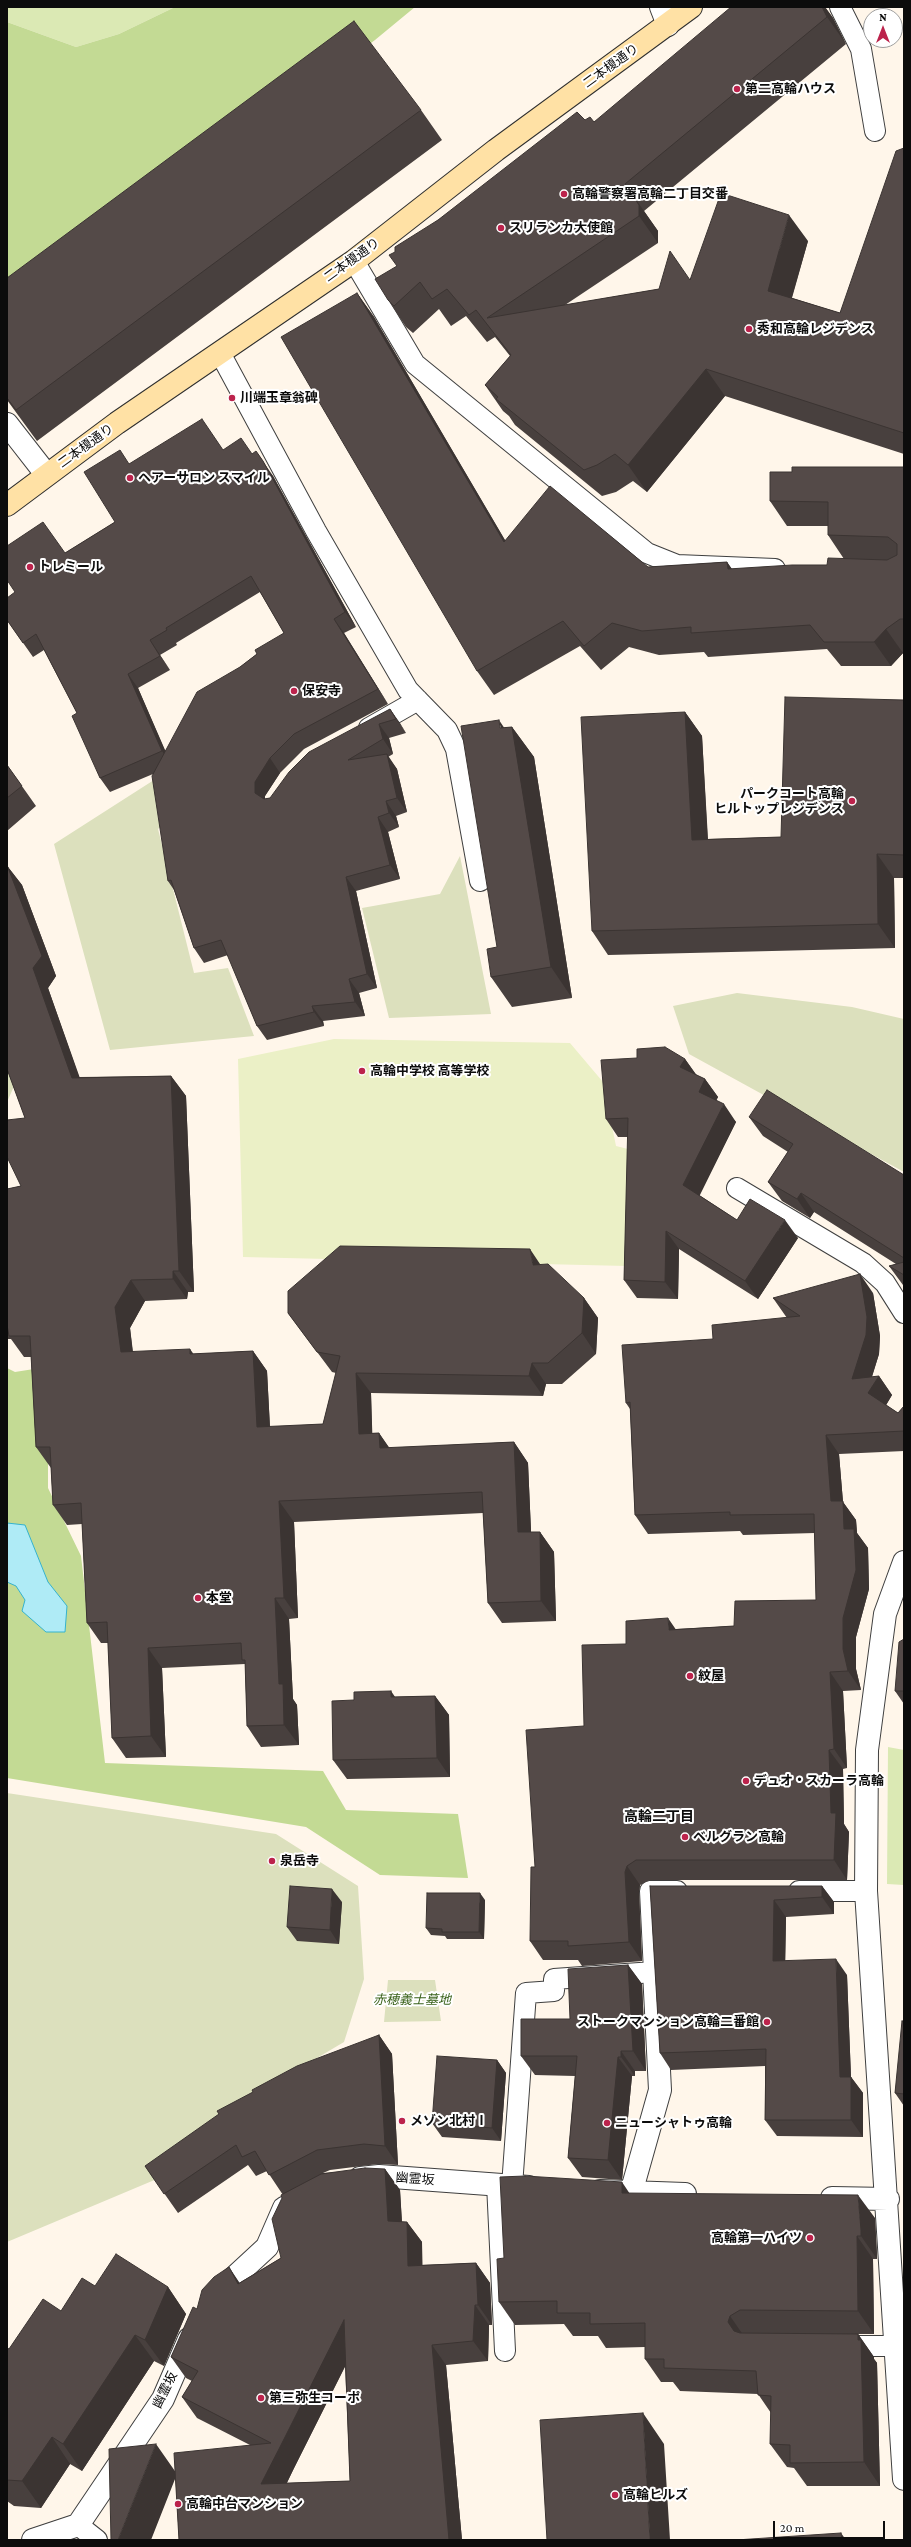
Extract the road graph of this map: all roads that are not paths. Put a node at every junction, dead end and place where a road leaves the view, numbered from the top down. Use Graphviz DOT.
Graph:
graph roads {
  1 [pos="691,7"];
  2 [pos="840,7"];
  3 [pos="664,16"];
  4 [pos="875,132"];
  5 [pos="354,260"];
  6 [pos="220,353"];
  7 [pos="7,424"];
  8 [pos="46,474"];
  9 [pos="7,505"];
  10 [pos="794,570"];
  11 [pos="418,700"];
  12 [pos="354,736"];
  13 [pos="480,881"];
  14 [pos="737,1188"];
  15 [pos="904,1313"];
  16 [pos="904,1562"];
  17 [pos="698,1891"];
  18 [pos="778,1891"];
  19 [pos="866,1891"];
  20 [pos="654,1972"];
  21 [pos="338,2181"];
  22 [pos="504,2185"];
  23 [pos="552,2188"];
  24 [pos="584,2190"];
  25 [pos="631,2193"];
  26 [pos="708,2195"];
  27 [pos="305,2197"];
  28 [pos="809,2197"];
  29 [pos="888,2199"];
  30 [pos="818,2345"];
  31 [pos="896,2346"];
  32 [pos="505,2352"];
  33 [pos="904,2479"];
  34 [pos="78,2525"];
  35 [pos="33,2540"];
  36 [pos="97,2540"];
  1 -- 3 [label="street, 二本榎通り"];
  2 -- 4 [label="lane"];
  3 -- 5 [label="street, 二本榎通り"];
  5 -- 6 [label="street, 二本榎通り"];
  5 -- 10 [label="lane"];
  6 -- 8 [label="street, 二本榎通り"];
  6 -- 11 [label="lane"];
  7 -- 8 [label="street"];
  8 -- 9 [label="street, 二本榎通り"];
  11 -- 12 [label="lane"];
  11 -- 13 [label="lane"];
  14 -- 15 [label="lane"];
  16 -- 19 [label="street"];
  17 -- 20 [label="lane"];
  18 -- 19 [label="lane"];
  19 -- 29 [label="street"];
  20 -- 22 [label="lane"];
  20 -- 25 [label="street"];
  21 -- 22 [label="street, 幽霊坂"];
  22 -- 23 [label="street, 幽霊坂"];
  22 -- 32 [label="lane"];
  24 -- 25 [label="street"];
  25 -- 26 [label="street"];
  27 -- 34 [label="street, 幽霊坂"];
  28 -- 29 [label="street"];
  29 -- 31 [label="street"];
  30 -- 31 [label="lane"];
  31 -- 33 [label="street"];
  34 -- 35 [label="street"];
  34 -- 36 [label="lane"];
}
